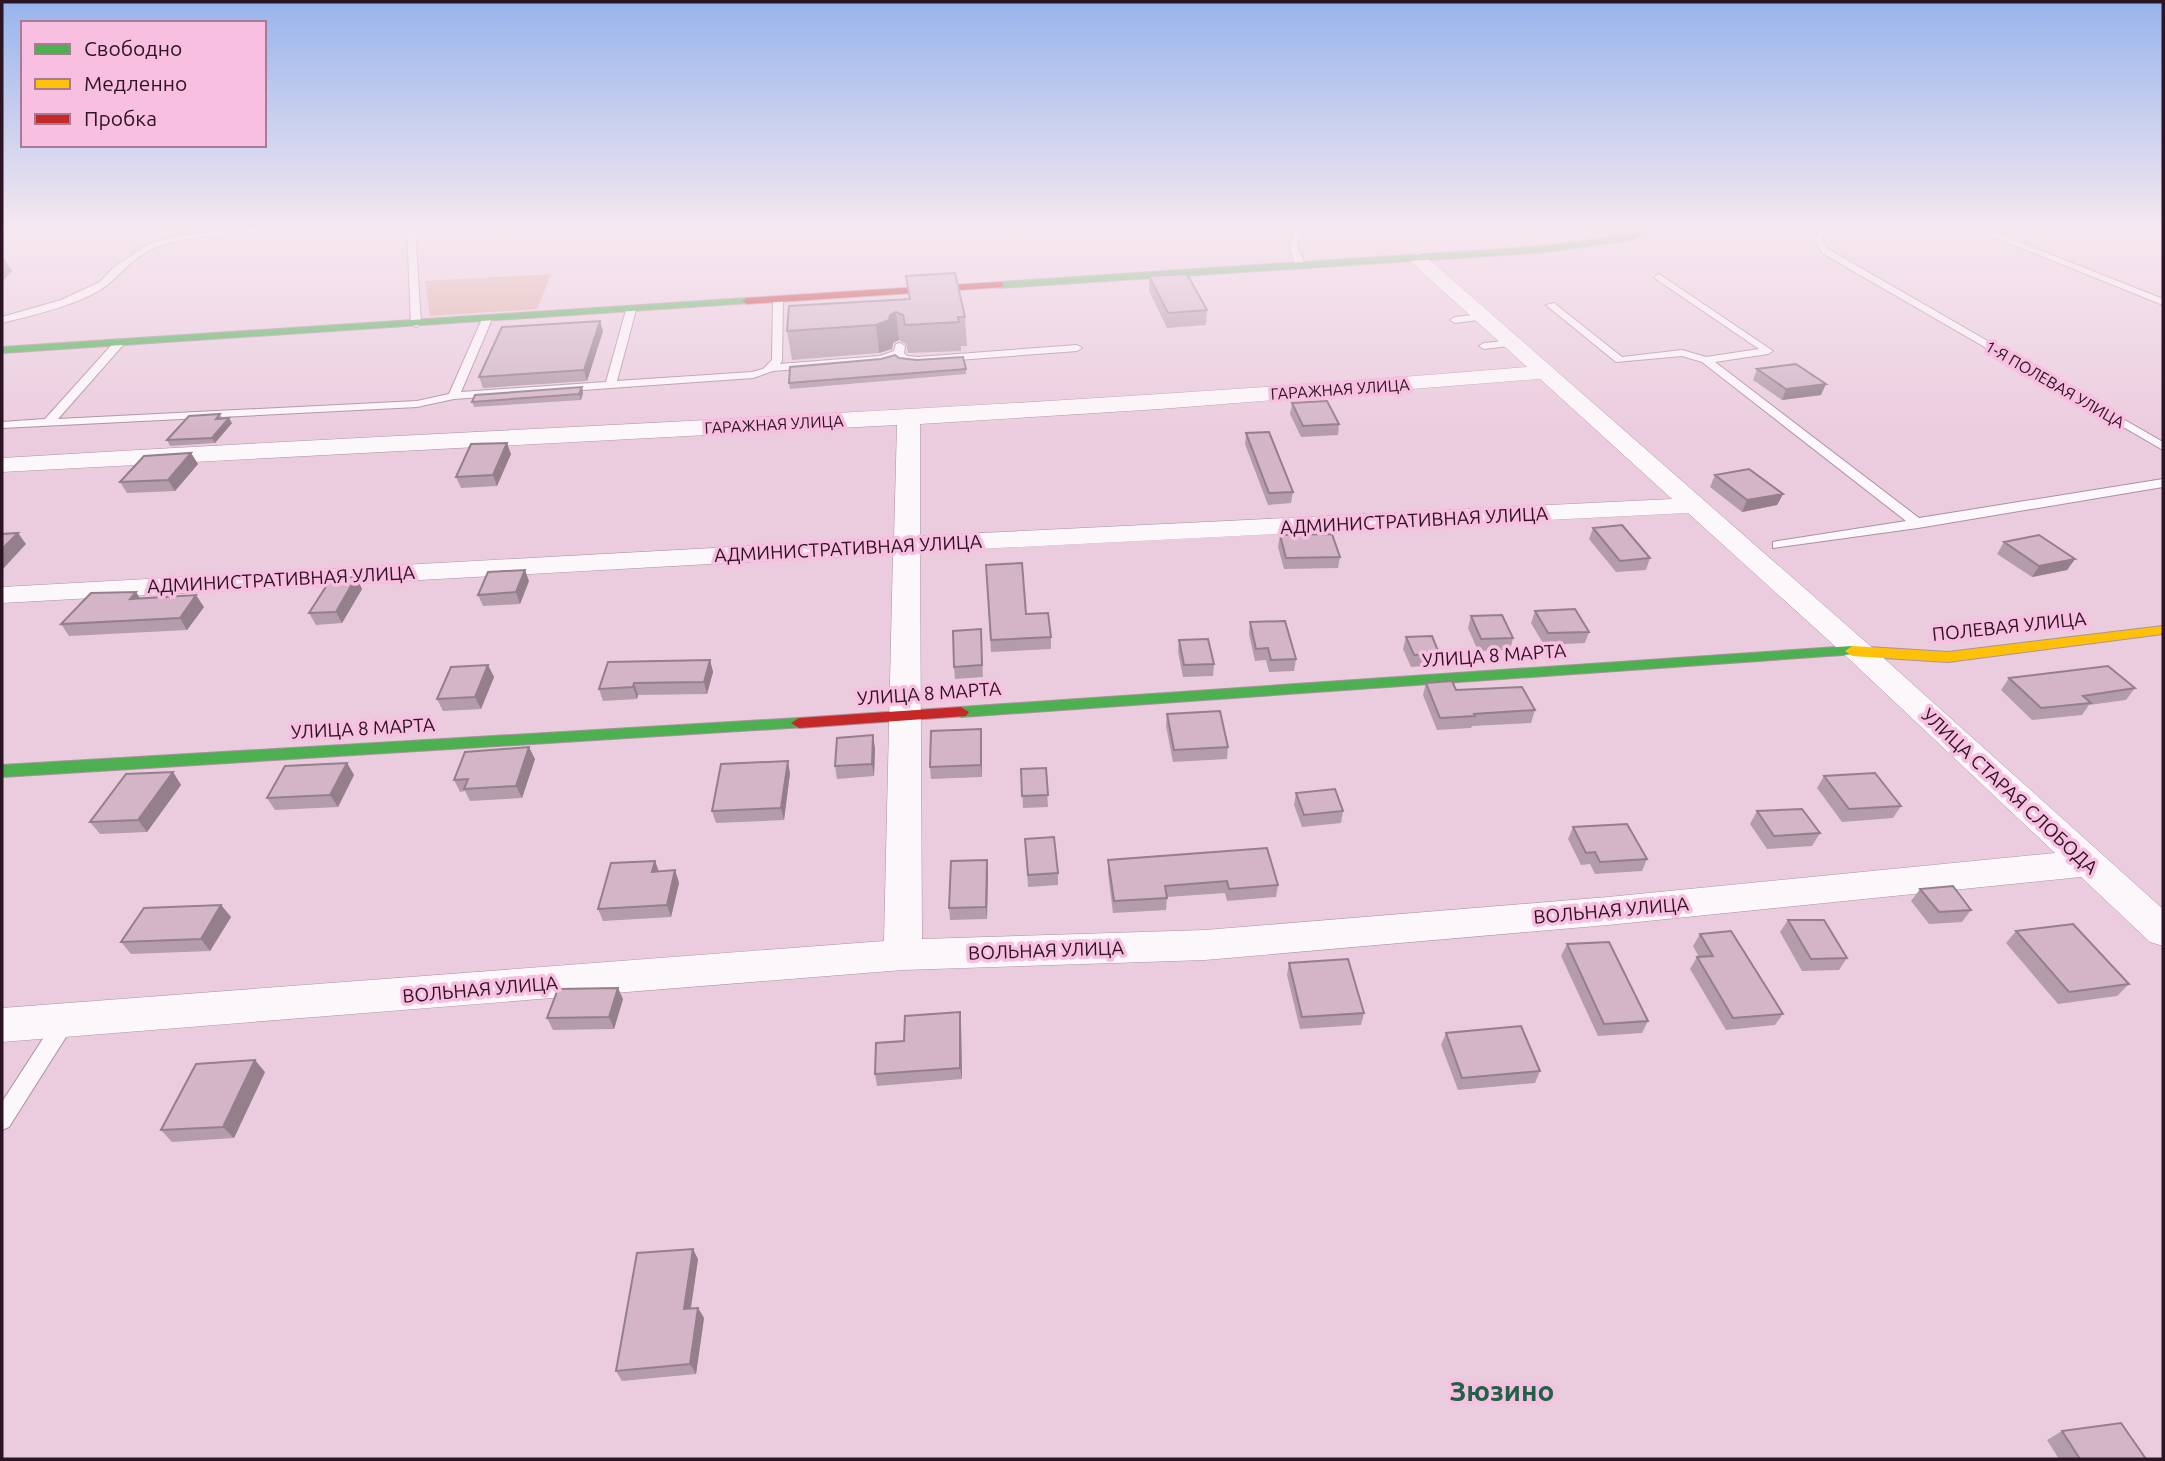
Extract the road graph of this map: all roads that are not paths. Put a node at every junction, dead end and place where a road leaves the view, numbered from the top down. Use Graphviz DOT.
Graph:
graph roads {
  1 [pos="77,296"];
  2 [pos="415,296"];
  3 [pos="839,296"];
  4 [pos="1459,296"];
  5 [pos="1687,296"];
  6 [pos="1903,296"];
  7 [pos="778,300"];
  8 [pos="1551,305"];
  9 [pos="631,310"];
  10 [pos="1482,317"];
  11 [pos="488,319"];
  12 [pos="2,320"];
  13 [pos="1455,320"];
  14 [pos="416,324"];
  15 [pos="120,342"];
  16 [pos="1513,343"];
  17 [pos="1484,346"];
  18 [pos="1077,348"];
  19 [pos="2,350"];
  20 [pos="1706,360"];
  21 [pos="770,368"];
  22 [pos="1546,372"];
  23 [pos="611,385"];
  24 [pos="454,396"];
  25 [pos="909,418"];
  26 [pos="48,423"];
  27 [pos="2,425"];
  28 [pos="2163,447"];
  29 [pos="2,465"];
  30 [pos="2163,484"];
  31 [pos="1693,505"];
  32 [pos="1918,524"];
  33 [pos="905,545"];
  34 [pos="1778,545"];
  35 [pos="2,595"];
  36 [pos="2163,630"];
  37 [pos="1858,651"];
  38 [pos="906,716"];
  39 [pos="2,771"];
  40 [pos="2089,863"];
  41 [pos="2163,931"];
  42 [pos="903,955"];
  43 [pos="66,1020"];
  44 [pos="2,1025"];
  45 [pos="2,1120"];
  1 -- 12 [label="lane"];
  2 -- 14 [label="lane"];
  3 -- 7 [label="street"];
  4 -- 10 [label="street, УЛИЦА СТАРАЯ СЛОБОДА"];
  5 -- 20 [label="lane"];
  6 -- 28 [label="lane, 1-Я ПОЛЕВАЯ УЛИЦА"];
  7 -- 9 [label="street"];
  7 -- 21 [label="lane"];
  8 -- 20 [label="lane"];
  9 -- 11 [label="street"];
  9 -- 23 [label="lane"];
  10 -- 13 [label="lane"];
  10 -- 16 [label="street, УЛИЦА СТАРАЯ СЛОБОДА"];
  11 -- 14 [label="street"];
  11 -- 24 [label="lane"];
  14 -- 15 [label="street"];
  15 -- 19 [label="street"];
  15 -- 26 [label="lane"];
  16 -- 17 [label="lane"];
  16 -- 22 [label="street, УЛИЦА СТАРАЯ СЛОБОДА"];
  18 -- 21 [label="lane"];
  20 -- 32 [label="lane"];
  21 -- 23 [label="lane"];
  22 -- 25 [label="street, ГАРАЖНАЯ УЛИЦА"];
  22 -- 31 [label="street, УЛИЦА СТАРАЯ СЛОБОДА"];
  23 -- 24 [label="lane"];
  24 -- 26 [label="lane"];
  25 -- 29 [label="street, ГАРАЖНАЯ УЛИЦА"];
  25 -- 33 [label="street"];
  26 -- 27 [label="lane"];
  30 -- 32 [label="lane"];
  31 -- 33 [label="street, АДМИНИСТРАТИВНАЯ УЛИЦА"];
  31 -- 37 [label="street, УЛИЦА СТАРАЯ СЛОБОДА"];
  32 -- 34 [label="lane"];
  33 -- 35 [label="street, АДМИНИСТРАТИВНАЯ УЛИЦА"];
  33 -- 38 [label="street"];
  36 -- 37 [label="street, ПОЛЕВАЯ УЛИЦА"];
  37 -- 38 [label="street, УЛИЦА 8 МАРТА"];
  37 -- 40 [label="street, УЛИЦА СТАРАЯ СЛОБОДА"];
  38 -- 39 [label="street, УЛИЦА 8 МАРТА"];
  38 -- 42 [label="street"];
  40 -- 41 [label="street, УЛИЦА СТАРАЯ СЛОБОДА"];
  40 -- 42 [label="street, ВОЛЬНАЯ УЛИЦА"];
  42 -- 43 [label="street, ВОЛЬНАЯ УЛИЦА"];
  43 -- 44 [label="street, ВОЛЬНАЯ УЛИЦА"];
  43 -- 45 [label="lane"];
}
